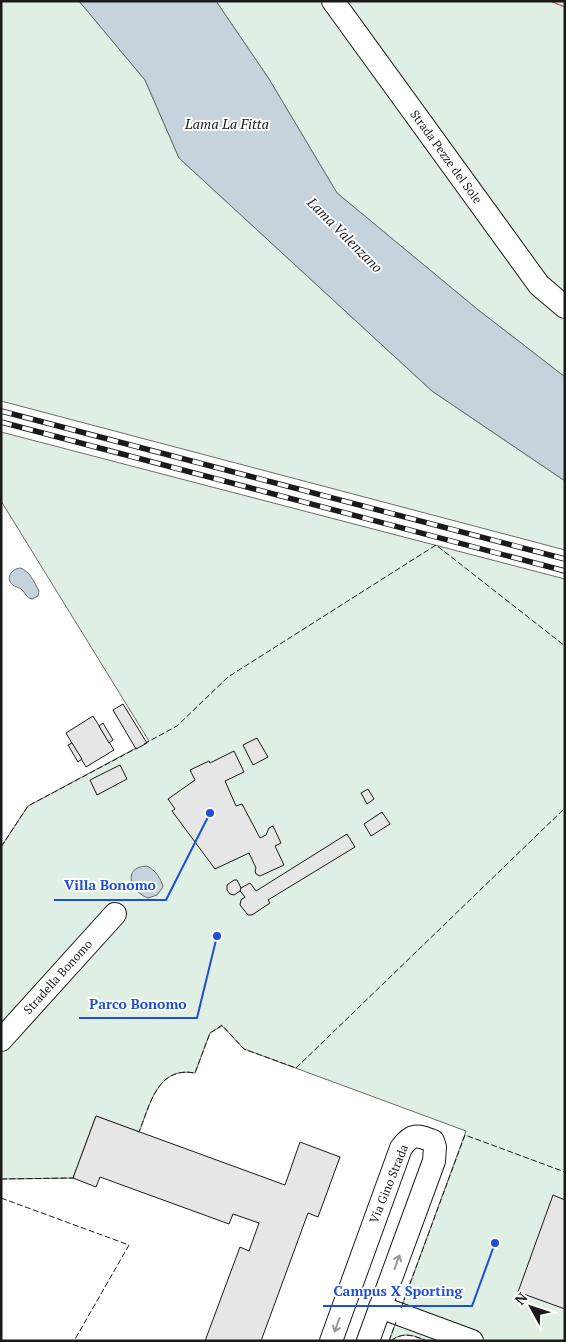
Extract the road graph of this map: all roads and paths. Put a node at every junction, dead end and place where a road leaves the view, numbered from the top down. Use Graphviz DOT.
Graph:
graph roads {
  1 [pos="334,1"];
  2 [pos="565,307"];
  3 [pos="115,914"];
  4 [pos="1,1040"];
  5 [pos="380,1307"];
  6 [pos="331,1341"];
  7 [pos="368,1341"];
  8 [pos="472,1341"];
  1 -- 2 [label="street, Strada Pezze del Sole"];
  3 -- 4 [label="street, Stradella Bonomo"];
  5 -- 6 [label="street, Via Gino Strada, one-way"];
  5 -- 7 [label="street, Via Gino Strada"];
  5 -- 8 [label="street"];
}
